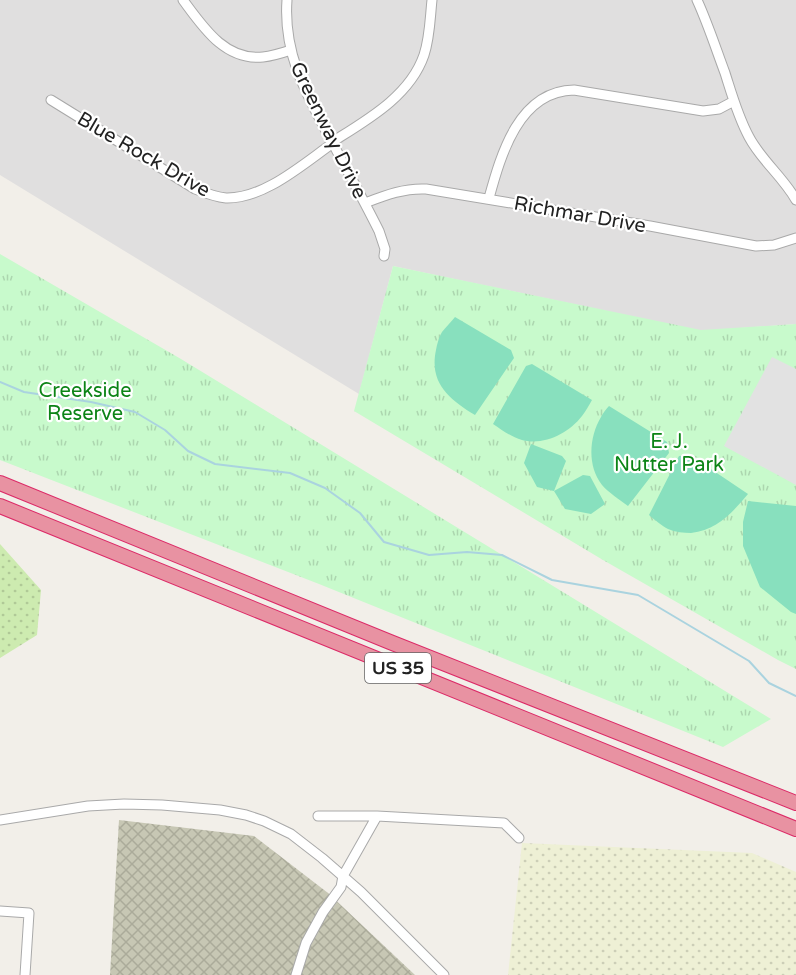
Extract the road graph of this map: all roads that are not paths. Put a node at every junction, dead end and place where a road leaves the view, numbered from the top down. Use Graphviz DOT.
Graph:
graph roads {
  1 [pos="183,0"];
  2 [pos="287,0"];
  3 [pos="432,0"];
  4 [pos="697,0"];
  5 [pos="291,50"];
  6 [pos="51,100"];
  7 [pos="734,101"];
  8 [pos="332,143"];
  9 [pos="489,198"];
  10 [pos="796,200"];
  11 [pos="365,203"];
  12 [pos="796,238"];
  13 [pos="384,256"];
  14 [pos="0,483"];
  15 [pos="0,506"];
  16 [pos="796,803"];
  17 [pos="318,816"];
  18 [pos="377,816"];
  19 [pos="0,820"];
  20 [pos="796,829"];
  21 [pos="519,838"];
  22 [pos="343,876"];
  23 [pos="0,911"];
  24 [pos="25,975"];
  25 [pos="296,975"];
  26 [pos="444,975"];
  1 -- 5 [label="street"];
  2 -- 5 [label="street, Greenway Drive"];
  3 -- 8 [label="street, Blue Rock Drive"];
  4 -- 7 [label="street"];
  5 -- 8 [label="street, Greenway Drive"];
  6 -- 8 [label="street, Blue Rock Drive"];
  7 -- 9 [label="street"];
  7 -- 10 [label="street"];
  8 -- 11 [label="street, Greenway Drive"];
  9 -- 11 [label="street, Richmar Drive"];
  9 -- 12 [label="street, Richmar Drive"];
  11 -- 13 [label="street, Greenway Drive"];
  14 -- 16 [label="highway, US 35"];
  15 -- 20 [label="highway, US 35"];
  17 -- 18 [label="street"];
  18 -- 21 [label="street"];
  18 -- 22 [label="street"];
  19 -- 22 [label="street"];
  22 -- 25 [label="street"];
  22 -- 26 [label="street"];
  23 -- 24 [label="street"];
}
